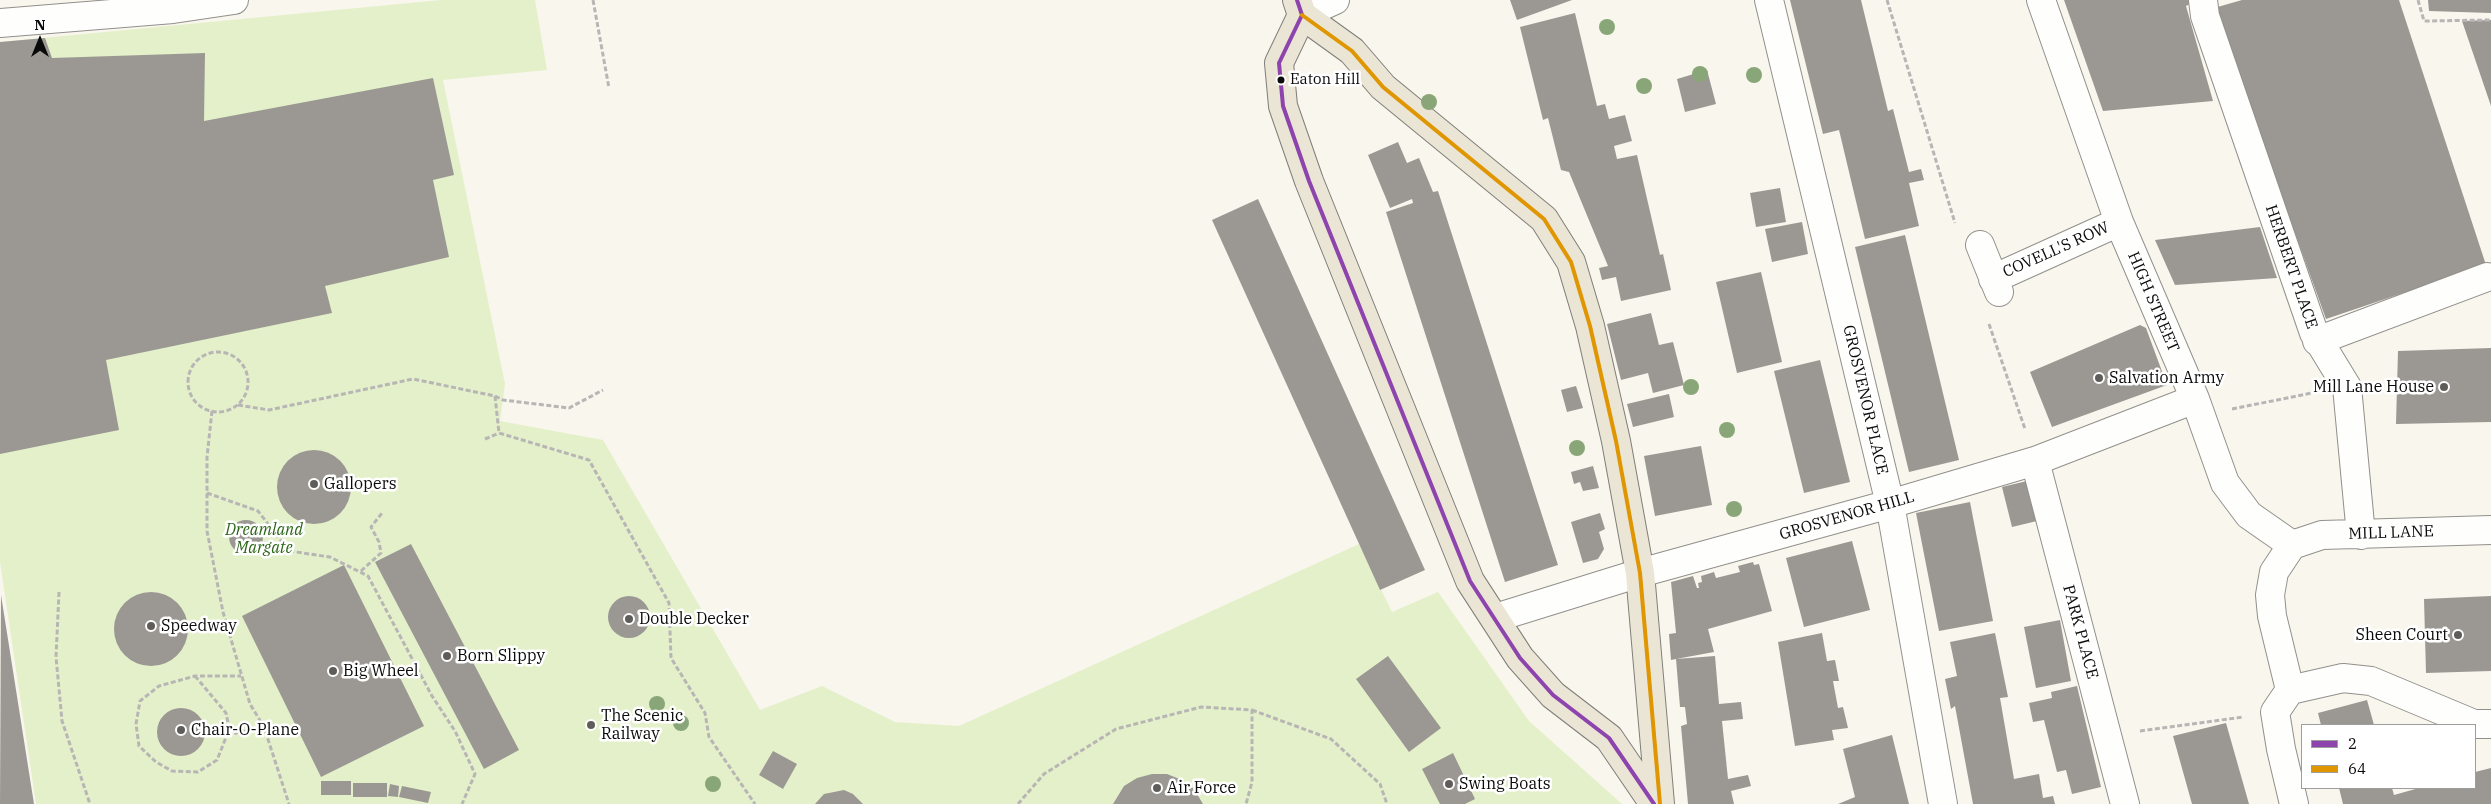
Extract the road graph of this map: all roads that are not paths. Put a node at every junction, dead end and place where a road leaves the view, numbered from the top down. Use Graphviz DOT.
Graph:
graph roads {
  1 [pos="234,0"];
  2 [pos="1335,0"];
  3 [pos="1769,0"];
  4 [pos="2041,0"];
  5 [pos="2203,0"];
  6 [pos="1299,7"];
  7 [pos="0,22"];
  8 [pos="2119,222"];
  9 [pos="1980,245"];
  10 [pos="2487,277"];
  11 [pos="2319,331"];
  12 [pos="2198,407"];
  13 [pos="2035,460"];
  14 [pos="1890,504"];
  15 [pos="2491,530"];
  16 [pos="2361,534"];
  17 [pos="2292,545"];
  18 [pos="1640,573"];
  19 [pos="1495,618"];
  20 [pos="2290,690"];
  21 [pos="2491,724"];
  22 [pos="1654,804"];
  23 [pos="1660,804"];
  24 [pos="1943,804"];
  25 [pos="2125,804"];
  26 [pos="2294,804"];
  1 -- 7 [label="street"];
  2 -- 6 [label="street"];
  3 -- 14 [label="street, GROSVENOR PLACE"];
  4 -- 8 [label="street, HIGH STREET"];
  5 -- 11 [label="street, HERBERT PLACE"];
  6 -- 18 [label="main road"];
  6 -- 19 [label="main road"];
  8 -- 9 [label="street, COVELL'S ROW"];
  8 -- 12 [label="street, HIGH STREET"];
  10 -- 11 [label="street"];
  11 -- 16 [label="street, HERBERT PLACE"];
  12 -- 13 [label="street, GROSVENOR HILL"];
  12 -- 17 [label="street, HIGH STREET"];
  13 -- 14 [label="street, GROSVENOR HILL"];
  13 -- 25 [label="street, PARK PLACE"];
  14 -- 18 [label="street, GROSVENOR HILL"];
  14 -- 24 [label="street, GROSVENOR PLACE"];
  15 -- 16 [label="street, MILL LANE"];
  16 -- 17 [label="street, MILL LANE"];
  17 -- 20 [label="street"];
  18 -- 19 [label="street, GROSVENOR HILL"];
  18 -- 23 [label="main road"];
  19 -- 22 [label="main road"];
  20 -- 21 [label="street"];
  20 -- 26 [label="street"];
}
